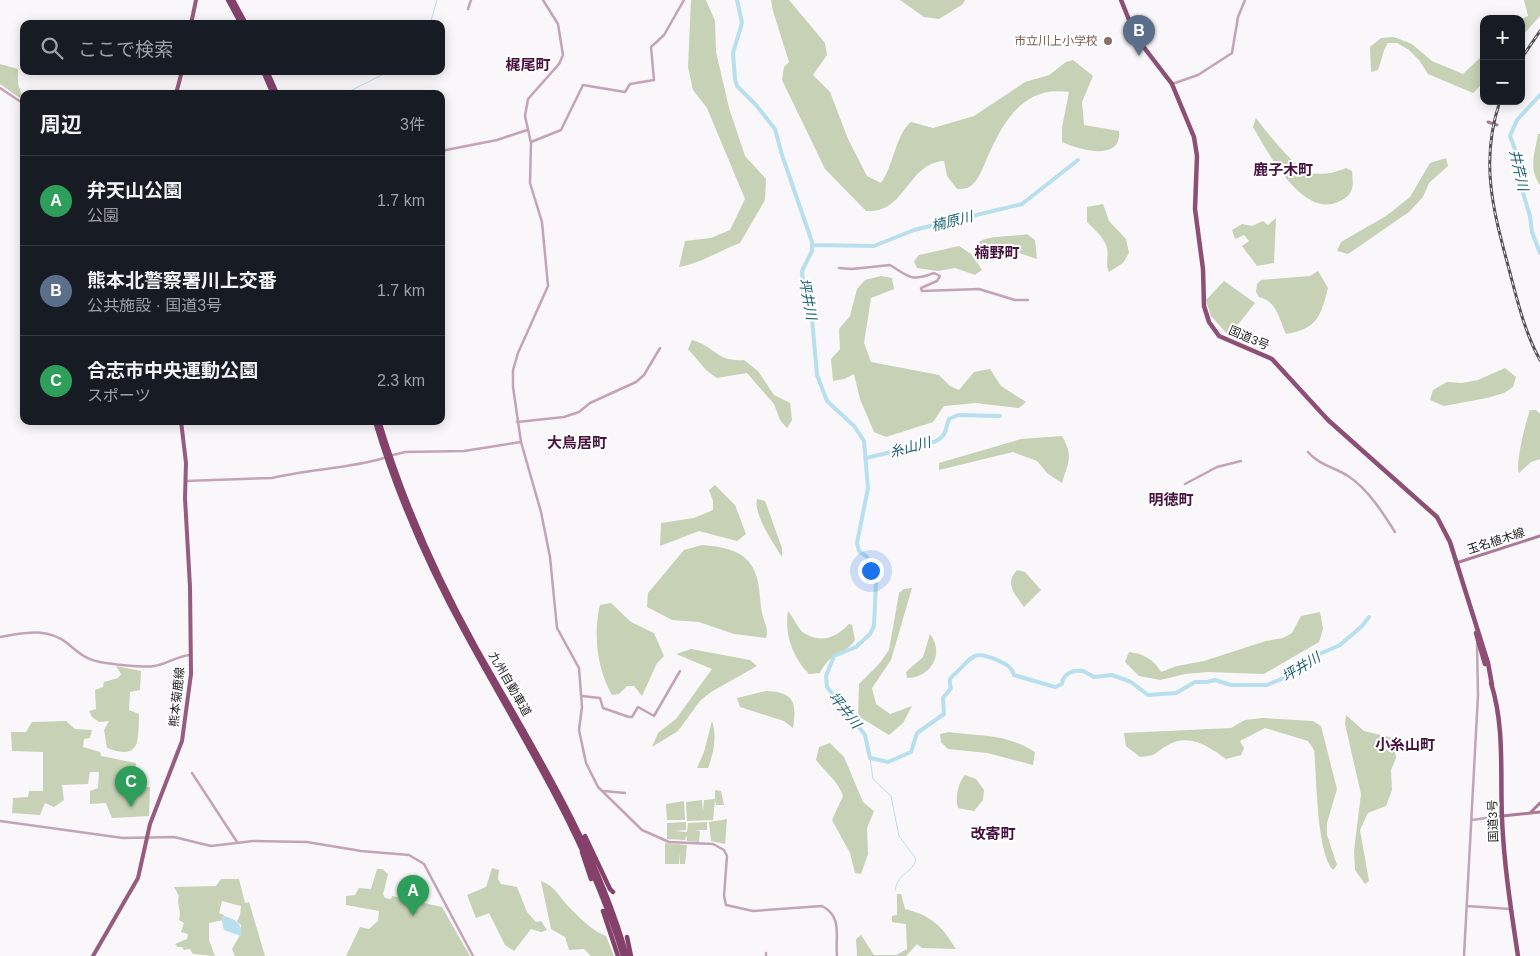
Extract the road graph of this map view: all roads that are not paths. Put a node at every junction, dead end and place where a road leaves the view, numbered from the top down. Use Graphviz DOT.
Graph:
graph roads {
  1 [pos="196,0"];
  2 [pos="228,0"];
  3 [pos="233,0"];
  4 [pos="471,0"];
  5 [pos="543,0"];
  6 [pos="684,0"];
  7 [pos="1121,0"];
  8 [pos="1245,0"];
  9 [pos="468,8"];
  10 [pos="192,20"];
  11 [pos="239,20"];
  12 [pos="244,20"];
  13 [pos="181,75"];
  14 [pos="265,75"];
  15 [pos="269,75"];
  16 [pos="1172,84"];
  17 [pos="0,88"];
  18 [pos="177,90"];
  19 [pos="271,90"];
  20 [pos="275,90"];
  21 [pos="20,101"];
  22 [pos="1488,122"];
  23 [pos="1497,125"];
  24 [pos="527,130"];
  25 [pos="531,142"];
  26 [pos="445,150"];
  27 [pos="839,268"];
  28 [pos="1028,300"];
  29 [pos="660,348"];
  30 [pos="517,422"];
  31 [pos="182,425"];
  32 [pos="376,425"];
  33 [pos="379,425"];
  34 [pos="521,442"];
  35 [pos="1308,452"];
  36 [pos="393,455"];
  37 [pos="384,458"];
  38 [pos="1241,461"];
  39 [pos="185,481"];
  40 [pos="1184,484"];
  41 [pos="1395,532"];
  42 [pos="1540,536"];
  43 [pos="1456,563"];
  44 [pos="0,637"];
  45 [pos="1480,644"];
  46 [pos="1481,654"];
  47 [pos="190,655"];
  48 [pos="1479,668"];
  49 [pos="680,671"];
  50 [pos="1492,685"];
  51 [pos="582,696"];
  52 [pos="192,773"];
  53 [pos="555,785"];
  54 [pos="602,791"];
  55 [pos="625,793"];
  56 [pos="1540,803"];
  57 [pos="564,810"];
  58 [pos="1531,812"];
  59 [pos="1540,812"];
  60 [pos="1502,816"];
  61 [pos="1472,820"];
  62 [pos="0,821"];
  63 [pos="147,838"];
  64 [pos="237,842"];
  65 [pos="591,879"];
  66 [pos="614,892"];
  67 [pos="1467,906"];
  68 [pos="1510,909"];
  69 [pos="603,911"];
  70 [pos="627,937"];
  71 [pos="93,956"];
  72 [pos="473,956"];
  73 [pos="618,956"];
  74 [pos="623,956"];
  75 [pos="626,956"];
  76 [pos="631,956"];
  77 [pos="837,956"];
  78 [pos="1464,956"];
  79 [pos="1518,956"];
  1 -- 10 [label="main road"];
  2 -- 11 [label="highway"];
  3 -- 12 [label="highway"];
  4 -- 9 [label="street"];
  5 -- 24 [label="street"];
  6 -- 25 [label="street"];
  7 -- 16 [label="highway, 国道3号"];
  8 -- 16 [label="street"];
  13 -- 18 [label="main road"];
  14 -- 19 [label="highway"];
  15 -- 20 [label="highway"];
  16 -- 43 [label="highway, 国道3号"];
  17 -- 21 [label="street"];
  22 -- 23 [label="main road"];
  24 -- 25 [label="street"];
  24 -- 26 [label="street"];
  25 -- 30 [label="street"];
  27 -- 28 [label="street"];
  29 -- 30 [label="street"];
  30 -- 34 [label="street"];
  31 -- 39 [label="main road, 熊本菊鹿線"];
  32 -- 57 [label="highway, 九州自動車道"];
  33 -- 53 [label="highway, 九州自動車道"];
  34 -- 36 [label="street"];
  34 -- 51 [label="street"];
  35 -- 41 [label="street"];
  37 -- 39 [label="street"];
  38 -- 40 [label="street"];
  39 -- 47 [label="main road, 熊本菊鹿線"];
  42 -- 43 [label="main road, 玉名植木線"];
  43 -- 45 [label="highway, 国道3号"];
  44 -- 47 [label="street"];
  45 -- 46 [label="highway, 国道3号"];
  45 -- 48 [label="street"];
  45 -- 50 [label="highway, 国道3号"];
  46 -- 48 [label="street"];
  46 -- 50 [label="highway, 国道3号"];
  47 -- 63 [label="main road, 熊本菊鹿線"];
  48 -- 61 [label="street"];
  49 -- 51 [label="street"];
  50 -- 60 [label="highway, 国道3号"];
  51 -- 54 [label="street"];
  52 -- 64 [label="street"];
  53 -- 66 [label="highway"];
  53 -- 75 [label="highway, 九州自動車道"];
  54 -- 55 [label="street"];
  54 -- 77 [label="street"];
  56 -- 58 [label="main road"];
  57 -- 65 [label="highway"];
  57 -- 74 [label="highway, 九州自動車道"];
  58 -- 59 [label="main road"];
  58 -- 60 [label="main road"];
  60 -- 61 [label="street"];
  60 -- 68 [label="highway, 国道3号"];
  61 -- 67 [label="street"];
  62 -- 63 [label="street"];
  63 -- 64 [label="street"];
  63 -- 71 [label="main road, 熊本菊鹿線"];
  64 -- 72 [label="street"];
  67 -- 68 [label="street"];
  67 -- 78 [label="street"];
  68 -- 79 [label="highway, 国道3号"];
  69 -- 73 [label="highway"];
  70 -- 76 [label="highway"];
}
